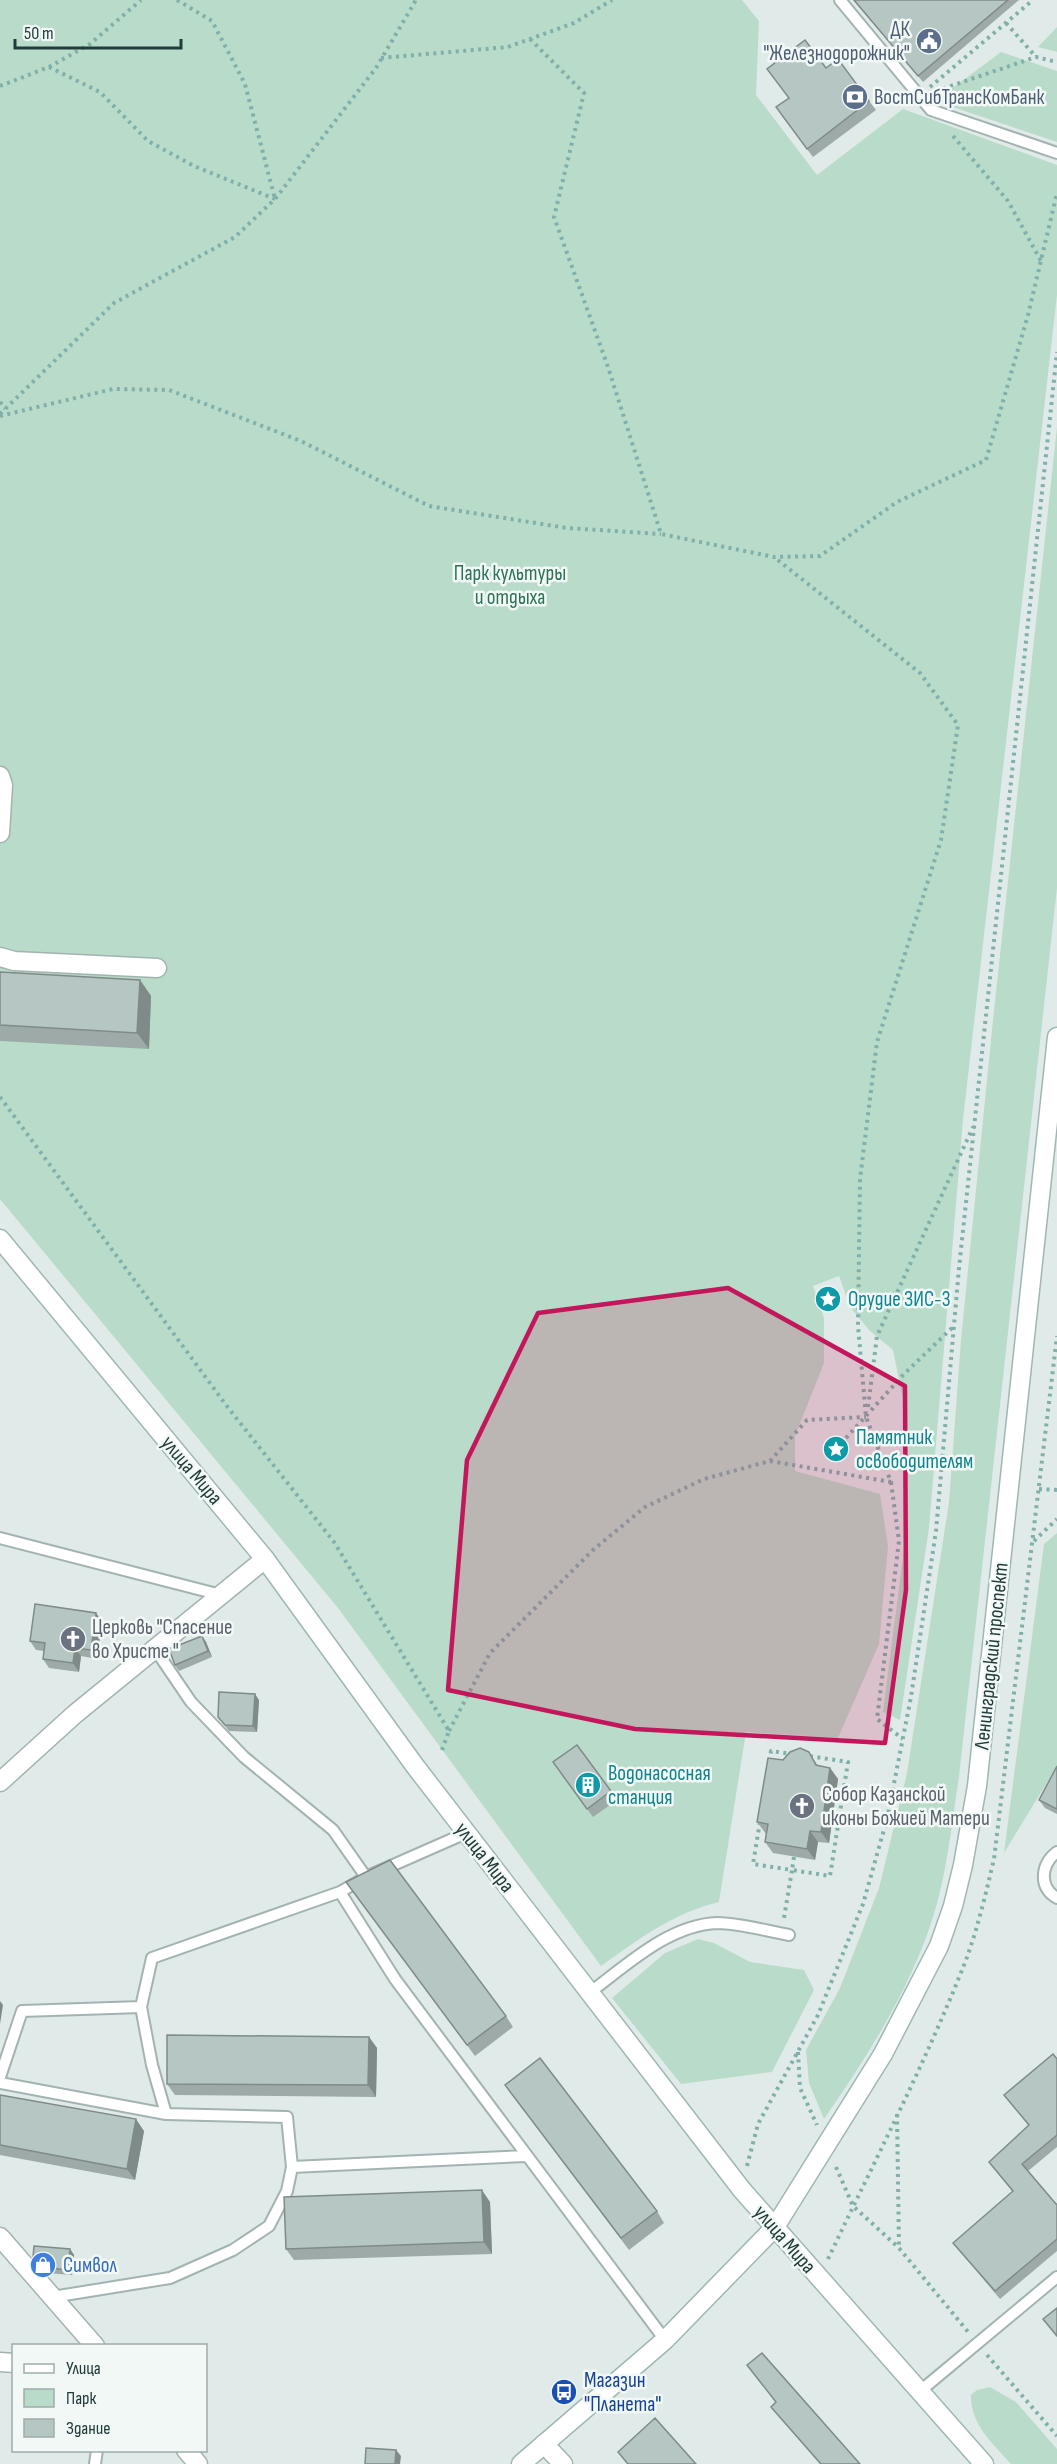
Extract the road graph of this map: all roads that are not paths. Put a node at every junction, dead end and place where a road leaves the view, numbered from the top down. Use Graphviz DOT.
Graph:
graph roads {
  1 [pos="840,0"];
  2 [pos="1057,153"];
  3 [pos="0,776"];
  4 [pos="0,833"];
  5 [pos="0,957"];
  6 [pos="157,968"];
  7 [pos="1057,1037"];
  8 [pos="0,1239"];
  9 [pos="0,1538"];
  10 [pos="265,1559"];
  11 [pos="221,1595"];
  12 [pos="155,1649"];
  13 [pos="0,1782"];
  14 [pos="466,1833"];
  15 [pos="1057,1852"];
  16 [pos="366,1877"];
  17 [pos="340,1892"];
  18 [pos="1057,1898"];
  19 [pos="786,1934"];
  20 [pos="589,1993"];
  21 [pos="141,2007"];
  22 [pos="0,2077"];
  23 [pos="0,2083"];
  24 [pos="166,2114"];
  25 [pos="526,2156"];
  26 [pos="292,2167"];
  27 [pos="775,2227"];
  28 [pos="0,2237"];
  29 [pos="1057,2277"];
  30 [pos="52,2297"];
  31 [pos="665,2340"];
  32 [pos="92,2344"];
  33 [pos="919,2392"];
  34 [pos="544,2444"];
  35 [pos="187,2452"];
  36 [pos="198,2464"];
  37 [pos="521,2464"];
  38 [pos="562,2464"];
  39 [pos="984,2464"];
  1 -- 2 [label="lane"];
  3 -- 4 [label="street"];
  5 -- 6 [label="street"];
  7 -- 27 [label="street, Ленинградский проспект"];
  8 -- 10 [label="street, улица Мира"];
  9 -- 11 [label="lane"];
  10 -- 11 [label="street"];
  10 -- 14 [label="street, улица Мира"];
  11 -- 12 [label="street"];
  12 -- 13 [label="street"];
  12 -- 16 [label="lane"];
  14 -- 16 [label="lane"];
  14 -- 20 [label="street, улица Мира"];
  15 -- 18 [label="lane"];
  16 -- 17 [label="lane"];
  17 -- 21 [label="lane"];
  17 -- 25 [label="lane"];
  19 -- 20 [label="lane"];
  20 -- 27 [label="street, улица Мира"];
  21 -- 22 [label="lane"];
  21 -- 24 [label="lane"];
  23 -- 24 [label="lane"];
  24 -- 26 [label="lane"];
  25 -- 26 [label="lane"];
  25 -- 31 [label="lane"];
  26 -- 30 [label="lane"];
  27 -- 31 [label="street, Ленинградский проспект"];
  27 -- 33 [label="street, улица Мира"];
  28 -- 30 [label="street"];
  29 -- 33 [label="lane"];
  30 -- 32 [label="street"];
  31 -- 34 [label="street, Ленинградский проспект"];
  33 -- 39 [label="street, улица Мира"];
  34 -- 37 [label="street, Ленинградский проспект"];
  34 -- 38 [label="street"];
  35 -- 36 [label="street"];
}
